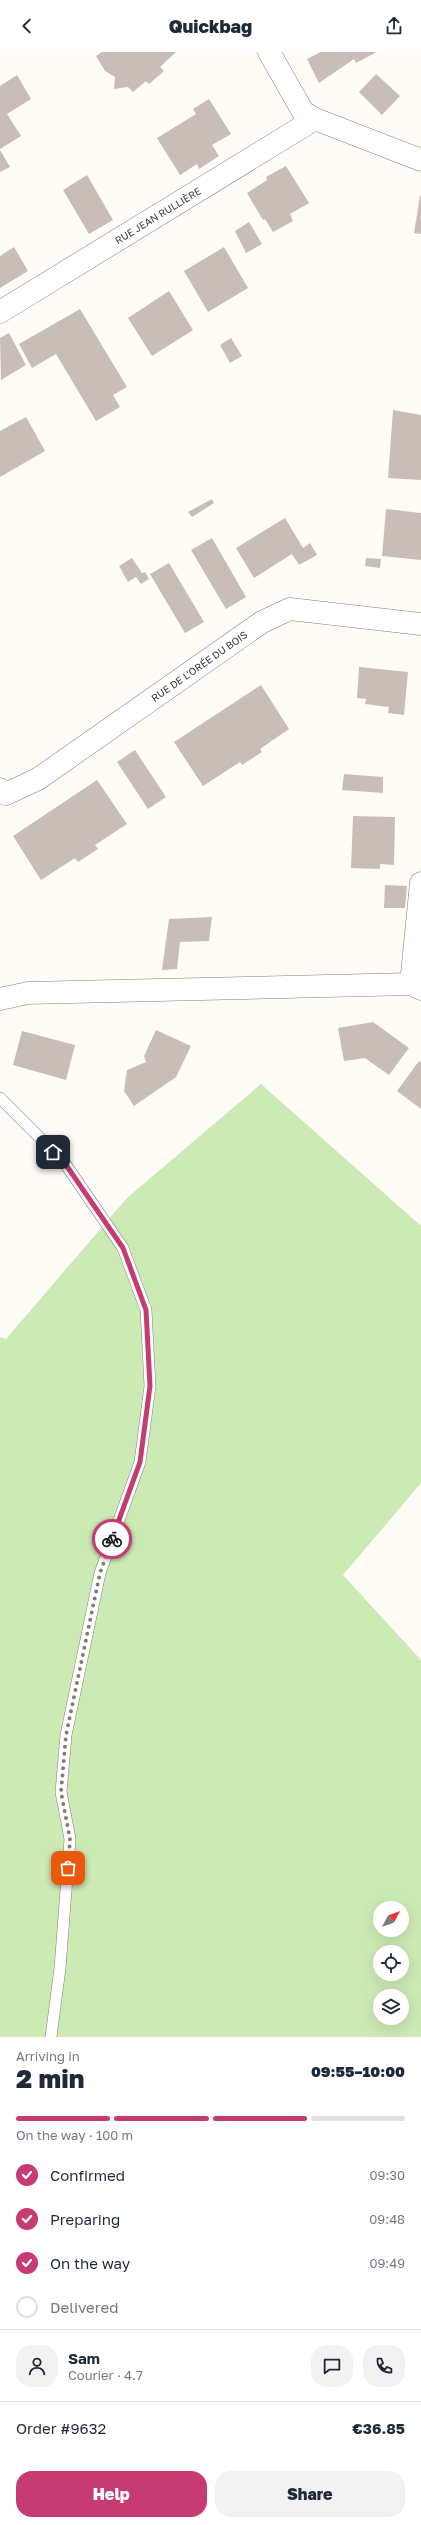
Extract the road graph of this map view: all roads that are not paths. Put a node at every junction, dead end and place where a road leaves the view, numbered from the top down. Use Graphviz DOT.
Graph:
graph roads {
  1 [pos="269,52"];
  2 [pos="315,119"];
  3 [pos="421,160"];
  4 [pos="0,312"];
  5 [pos="421,624"];
  6 [pos="0,789"];
  7 [pos="421,883"];
  8 [pos="416,987"];
  9 [pos="0,999"];
  10 [pos="0,1098"];
  11 [pos="51,2037"];
  1 -- 2 [label="street"];
  2 -- 3 [label="street"];
  2 -- 4 [label="street, RUE JEAN RULLIÈRE"];
  5 -- 6 [label="street, RUE DE L'ORÉE DU BOIS"];
  7 -- 8 [label="street"];
  8 -- 9 [label="street"];
  10 -- 11 [label="lane"];
}
